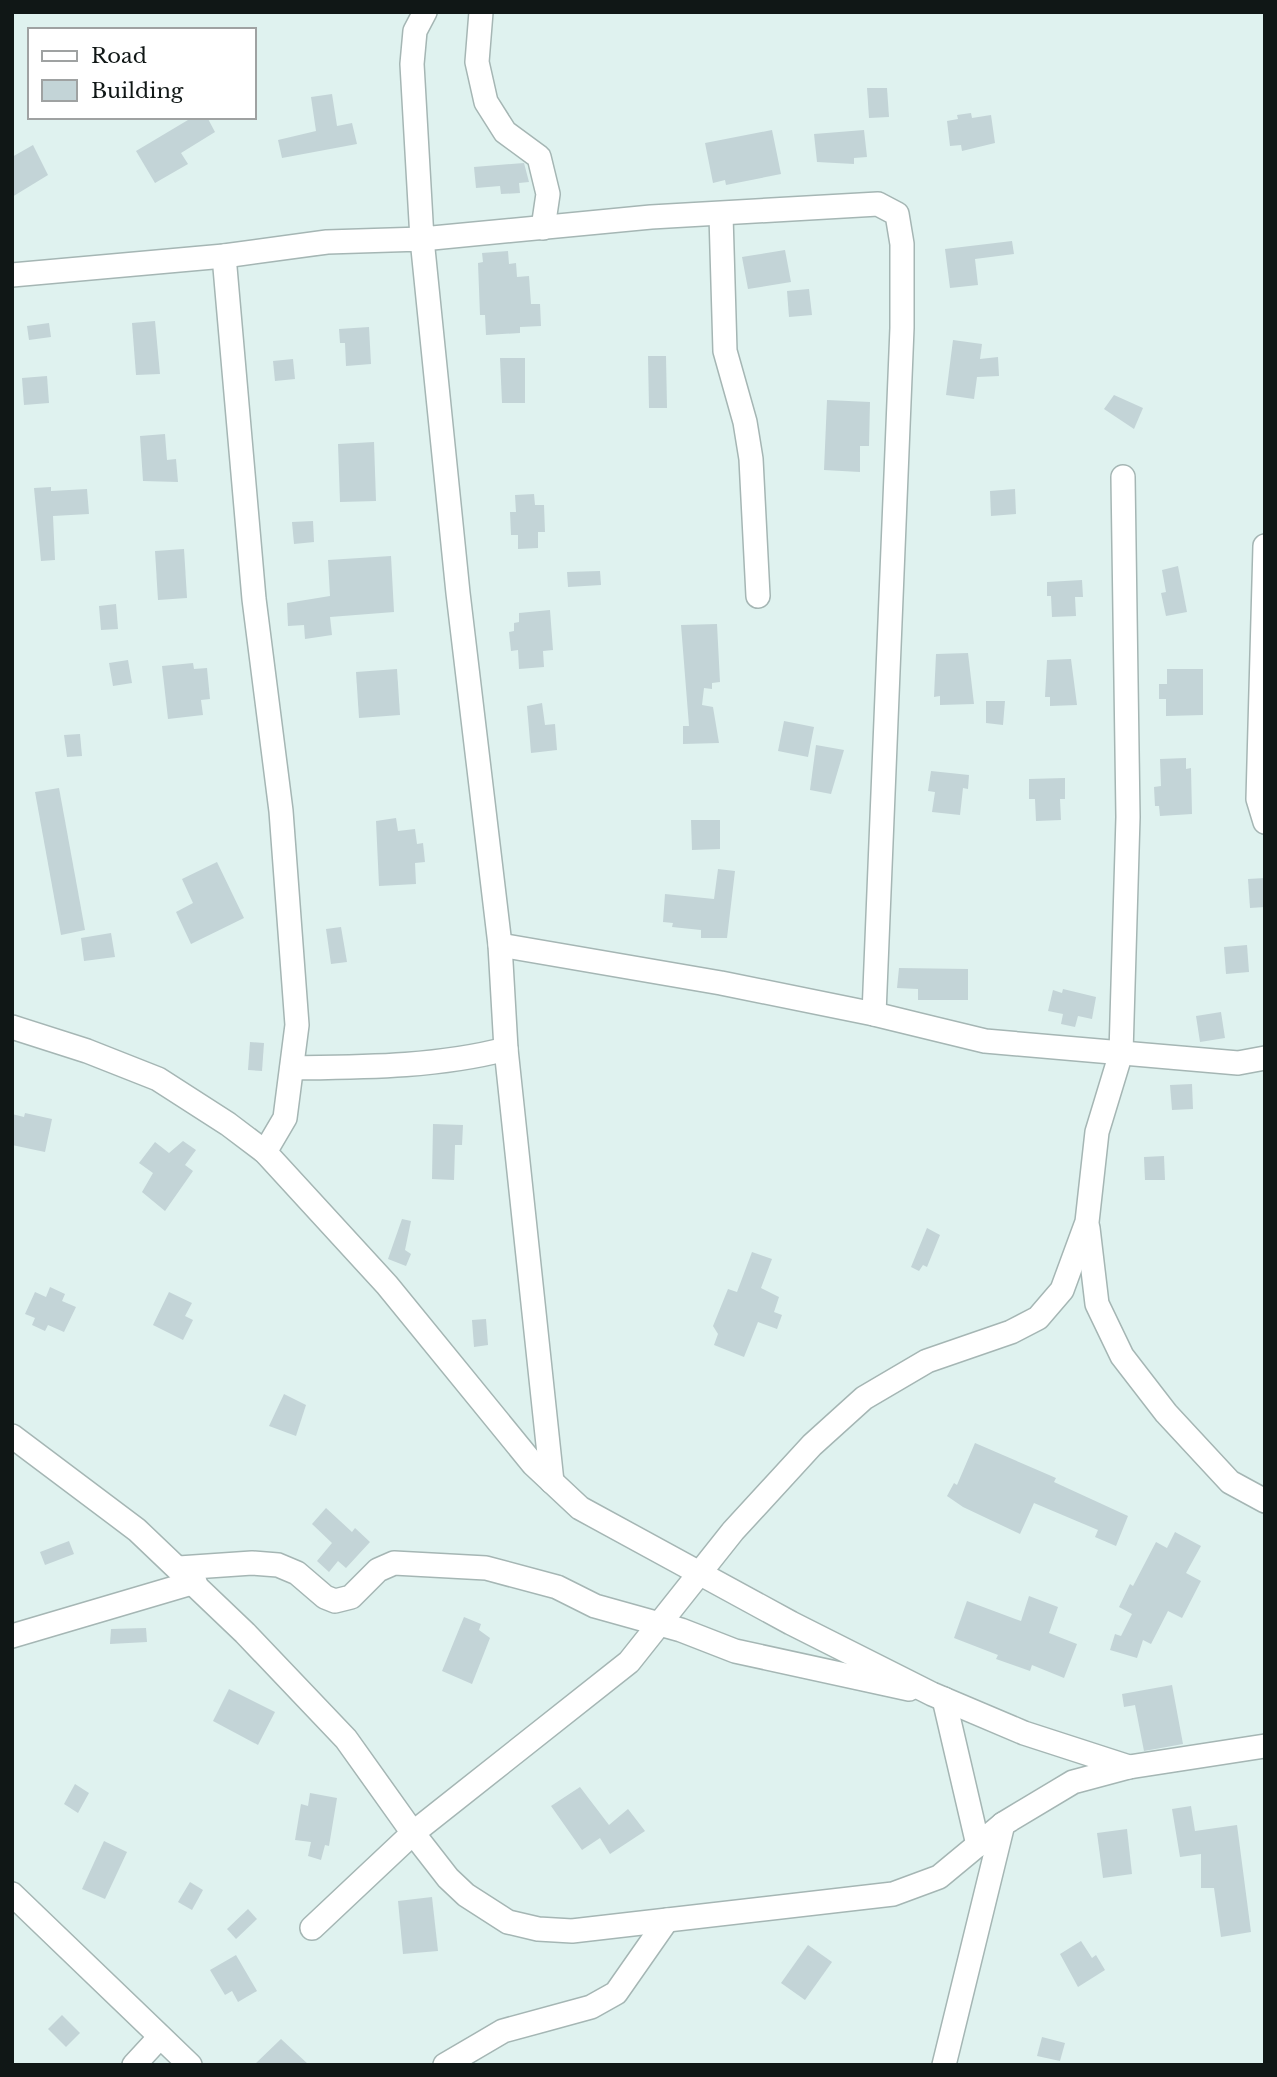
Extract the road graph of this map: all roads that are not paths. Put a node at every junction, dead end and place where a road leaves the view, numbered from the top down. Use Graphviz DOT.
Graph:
graph roads {
  1 [pos="425,12"];
  2 [pos="481,12"];
  3 [pos="721,215"];
  4 [pos="542,228"];
  5 [pos="422,239"];
  6 [pos="224,256"];
  7 [pos="12,275"];
  8 [pos="1123,477"];
  9 [pos="1265,547"];
  10 [pos="758,596"];
  11 [pos="1265,822"];
  12 [pos="500,945"];
  13 [pos="874,1014"];
  14 [pos="12,1027"];
  15 [pos="506,1049"];
  16 [pos="1121,1053"];
  17 [pos="1265,1058"];
  18 [pos="292,1068"];
  19 [pos="265,1152"];
  20 [pos="1087,1222"];
  21 [pos="12,1436"];
  22 [pos="552,1482"];
  23 [pos="1265,1501"];
  24 [pos="699,1572"];
  25 [pos="187,1575"];
  26 [pos="662,1625"];
  27 [pos="12,1636"];
  28 [pos="938,1697"];
  29 [pos="1265,1746"];
  30 [pos="1234,1751"];
  31 [pos="1265,1765"];
  32 [pos="1129,1767"];
  33 [pos="1003,1824"];
  34 [pos="413,1833"];
  35 [pos="978,1845"];
  36 [pos="12,1894"];
  37 [pos="667,1920"];
  38 [pos="312,1928"];
  39 [pos="159,2038"];
  40 [pos="135,2065"];
  41 [pos="190,2065"];
  42 [pos="445,2065"];
  43 [pos="944,2065"];
  1 -- 5 [label="street"];
  2 -- 4 [label="street"];
  3 -- 4 [label="street"];
  3 -- 10 [label="street"];
  3 -- 13 [label="street"];
  4 -- 5 [label="street"];
  5 -- 6 [label="street"];
  5 -- 12 [label="street"];
  6 -- 7 [label="street"];
  6 -- 18 [label="street"];
  8 -- 16 [label="street"];
  9 -- 11 [label="street"];
  12 -- 13 [label="street"];
  12 -- 15 [label="street"];
  13 -- 16 [label="street"];
  14 -- 19 [label="street"];
  15 -- 18 [label="street"];
  15 -- 22 [label="street"];
  16 -- 17 [label="street"];
  16 -- 20 [label="street"];
  18 -- 19 [label="street"];
  19 -- 22 [label="street"];
  20 -- 23 [label="street"];
  20 -- 24 [label="street"];
  21 -- 25 [label="street"];
  22 -- 24 [label="street"];
  24 -- 26 [label="street"];
  24 -- 28 [label="street"];
  25 -- 26 [label="street"];
  25 -- 27 [label="street"];
  25 -- 34 [label="street"];
  26 -- 28 [label="street"];
  26 -- 34 [label="street"];
  28 -- 32 [label="street"];
  28 -- 35 [label="street"];
  29 -- 30 [label="street"];
  30 -- 31 [label="street"];
  30 -- 32 [label="street"];
  32 -- 33 [label="street"];
  33 -- 35 [label="street"];
  33 -- 43 [label="street"];
  34 -- 37 [label="street"];
  34 -- 38 [label="street"];
  35 -- 37 [label="street"];
  36 -- 39 [label="street"];
  37 -- 42 [label="street"];
  39 -- 40 [label="street"];
  39 -- 41 [label="street"];
}
